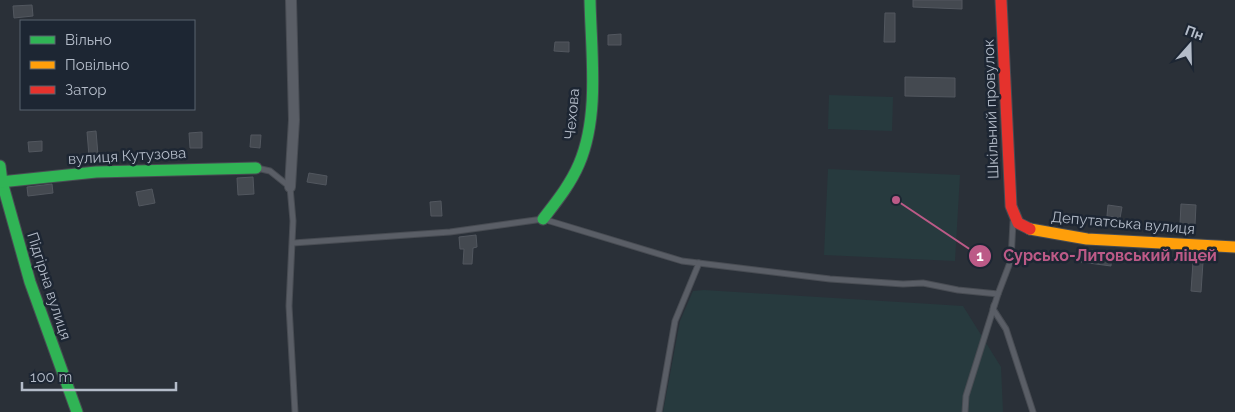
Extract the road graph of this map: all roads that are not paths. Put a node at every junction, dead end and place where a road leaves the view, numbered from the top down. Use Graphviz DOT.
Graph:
graph roads {
  1 [pos="291,0"];
  2 [pos="590,0"];
  3 [pos="1001,0"];
  4 [pos="0,166"];
  5 [pos="256,168"];
  6 [pos="1,182"];
  7 [pos="290,188"];
  8 [pos="1013,217"];
  9 [pos="543,219"];
  10 [pos="293,243"];
  11 [pos="1235,247"];
  12 [pos="699,263"];
  13 [pos="998,294"];
  14 [pos="994,300"];
  15 [pos="77,412"];
  16 [pos="294,412"];
  17 [pos="659,412"];
  18 [pos="964,412"];
  19 [pos="1033,412"];
  1 -- 7 [label="street"];
  2 -- 9 [label="street, Чехова"];
  3 -- 8 [label="street, Шкільний провулок"];
  4 -- 6 [label="street, Підгірна вулиця"];
  5 -- 6 [label="street, вулиця Кутузова"];
  5 -- 7 [label="lane"];
  6 -- 15 [label="street, Підгірна вулиця"];
  7 -- 10 [label="lane"];
  8 -- 11 [label="street, Депутатська вулиця"];
  8 -- 13 [label="lane"];
  9 -- 10 [label="lane"];
  9 -- 12 [label="lane"];
  10 -- 16 [label="lane"];
  12 -- 13 [label="lane"];
  12 -- 17 [label="lane"];
  13 -- 14 [label="lane"];
  14 -- 18 [label="lane"];
  14 -- 19 [label="lane"];
}
